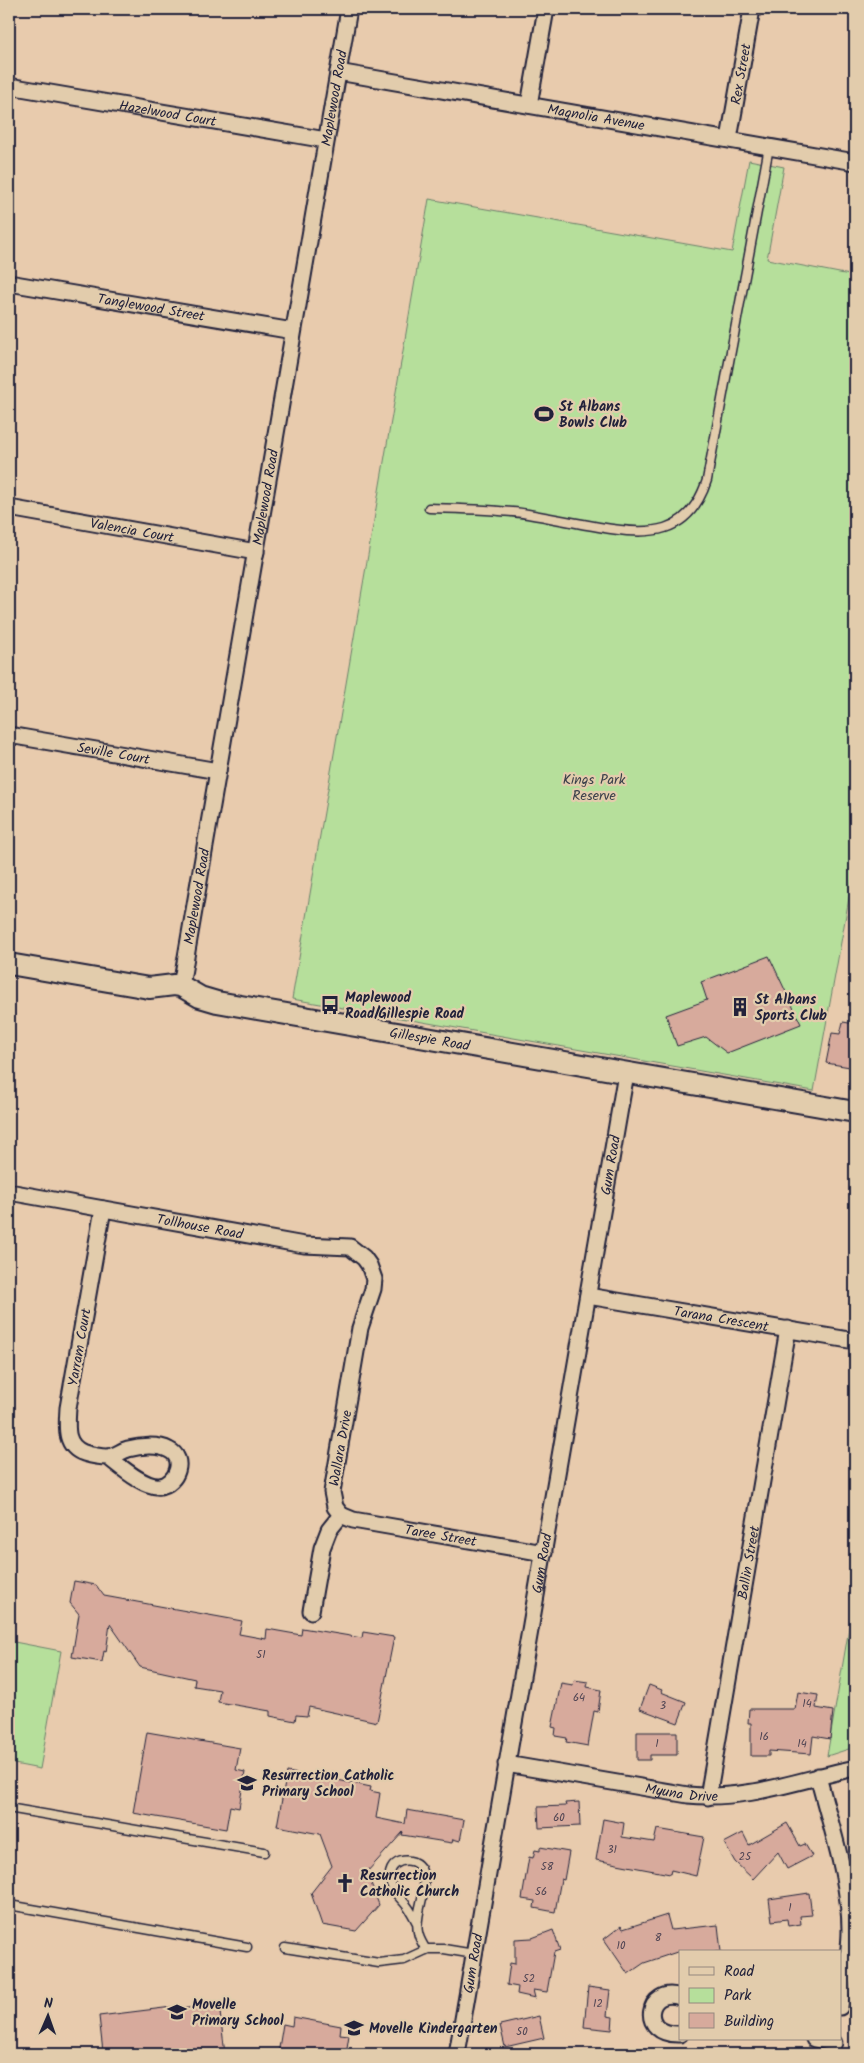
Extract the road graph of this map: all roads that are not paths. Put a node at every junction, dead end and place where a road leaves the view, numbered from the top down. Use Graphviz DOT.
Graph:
graph roads {
  1 [pos="349,9"];
  2 [pos="546,9"];
  3 [pos="752,9"];
  4 [pos="338,72"];
  5 [pos="9,86"];
  6 [pos="529,105"];
  7 [pos="729,139"];
  8 [pos="326,140"];
  9 [pos="769,147"];
  10 [pos="855,162"];
  11 [pos="9,283"];
  12 [pos="293,331"];
  13 [pos="9,508"];
  14 [pos="430,508"];
  15 [pos="256,552"];
  16 [pos="9,735"];
  17 [pos="218,771"];
  18 [pos="9,964"];
  19 [pos="181,986"];
  20 [pos="626,1073"];
  21 [pos="855,1112"];
  22 [pos="9,1192"];
  23 [pos="103,1209"];
  24 [pos="374,1279"];
  25 [pos="588,1296"];
  26 [pos="788,1329"];
  27 [pos="855,1341"];
  28 [pos="108,1457"];
  29 [pos="341,1515"];
  30 [pos="544,1553"];
  31 [pos="311,1610"];
  32 [pos="506,1764"];
  33 [pos="855,1768"];
  34 [pos="818,1776"];
  35 [pos="708,1797"];
  36 [pos="14,1809"];
  37 [pos="264,1852"];
  38 [pos="9,1905"];
  39 [pos="417,1923"];
  40 [pos="247,1947"];
  41 [pos="286,1948"];
  42 [pos="426,1950"];
  43 [pos="474,1954"];
  44 [pos="842,1994"];
  45 [pos="679,1997"];
  46 [pos="679,2034"];
  47 [pos="817,2040"];
  48 [pos="834,2045"];
  49 [pos="457,2054"];
  1 -- 4 [label="street, Maplewood Road"];
  2 -- 6 [label="street"];
  3 -- 7 [label="street, Rex Street"];
  4 -- 6 [label="street, Magnolia Avenue"];
  4 -- 8 [label="street, Maplewood Road"];
  5 -- 8 [label="street, Hazelwood Court"];
  6 -- 7 [label="street, Magnolia Avenue"];
  7 -- 9 [label="street, Magnolia Avenue"];
  8 -- 12 [label="street, Maplewood Road"];
  9 -- 10 [label="street, Magnolia Avenue"];
  9 -- 14 [label="lane"];
  11 -- 12 [label="street, Tanglewood Street"];
  12 -- 15 [label="street, Maplewood Road"];
  13 -- 15 [label="street, Valencia Court"];
  15 -- 17 [label="street, Maplewood Road"];
  16 -- 17 [label="street, Seville Court"];
  17 -- 19 [label="street, Maplewood Road"];
  18 -- 19 [label="street"];
  19 -- 20 [label="street, Gillespie Road"];
  20 -- 21 [label="street, Gillespie Road"];
  20 -- 25 [label="street, Gum Road"];
  22 -- 23 [label="street, Tollhouse Road"];
  23 -- 24 [label="street, Tollhouse Road"];
  23 -- 28 [label="street, Yarram Court"];
  24 -- 29 [label="street, Wallara Drive"];
  25 -- 26 [label="street, Tarana Crescent"];
  25 -- 30 [label="street, Gum Road"];
  26 -- 27 [label="street, Tarana Crescent"];
  26 -- 35 [label="street, Ballin Street"];
  29 -- 30 [label="street, Taree Street"];
  29 -- 31 [label="street"];
  30 -- 32 [label="street, Gum Road"];
  32 -- 35 [label="street, Myuna Drive"];
  32 -- 43 [label="street, Gum Road"];
  33 -- 34 [label="street, Myuna Drive"];
  34 -- 35 [label="street, Myuna Drive"];
  34 -- 44 [label="street"];
  36 -- 37 [label="lane"];
  38 -- 40 [label="lane"];
  39 -- 39 [label="lane"];
  39 -- 42 [label="lane"];
  41 -- 42 [label="lane"];
  42 -- 43 [label="lane"];
  43 -- 49 [label="street, Gum Road"];
  45 -- 46 [label="street"];
  47 -- 48 [label="street"];
}
